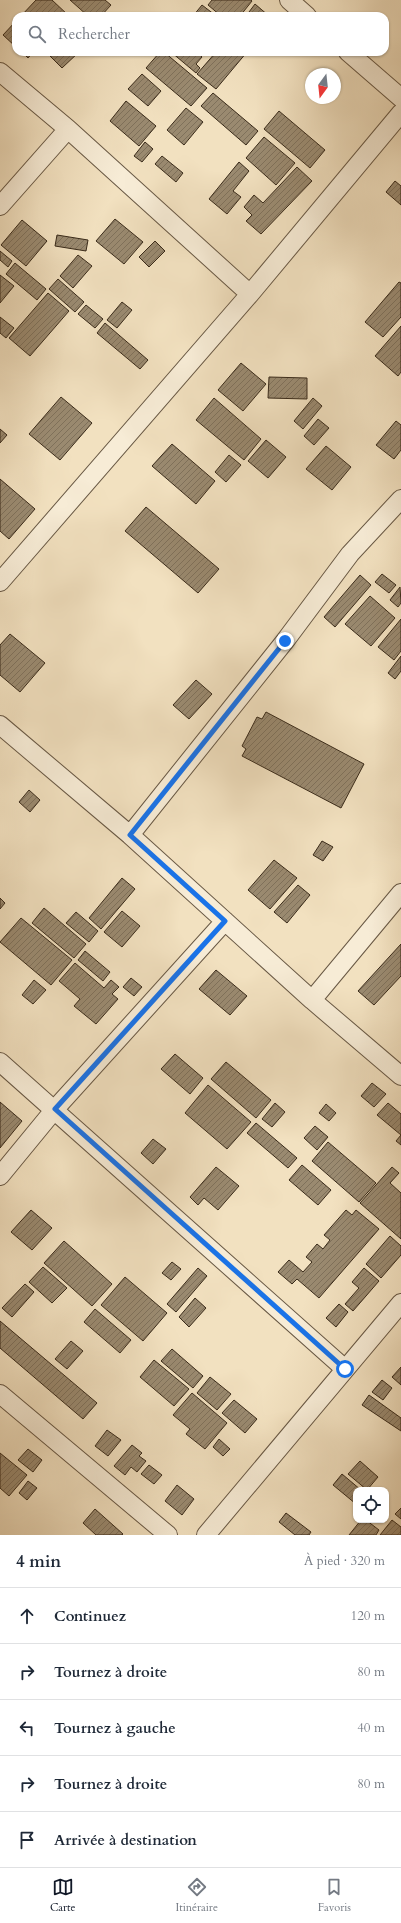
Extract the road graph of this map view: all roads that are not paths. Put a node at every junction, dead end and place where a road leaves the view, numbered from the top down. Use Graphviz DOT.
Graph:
graph roads {
  1 [pos="288,0"];
  2 [pos="302,12"];
  3 [pos="353,56"];
  4 [pos="0,72"];
  5 [pos="401,98"];
  6 [pos="401,114"];
  7 [pos="68,129"];
  8 [pos="0,206"];
  9 [pos="250,294"];
  10 [pos="401,498"];
  11 [pos="0,582"];
  12 [pos="0,725"];
  13 [pos="130,835"];
  14 [pos="401,893"];
  15 [pos="225,921"];
  16 [pos="312,1000"];
  17 [pos="0,1062"];
  18 [pos="401,1076"];
  19 [pos="55,1109"];
  20 [pos="0,1176"];
  21 [pos="401,1303"];
  22 [pos="345,1369"];
  23 [pos="0,1394"];
  24 [pos="168,1535"];
  25 [pos="206,1535"];
  1 -- 2 [label="street"];
  3 -- 5 [label="street"];
  4 -- 7 [label="street"];
  6 -- 9 [label="street"];
  7 -- 8 [label="street"];
  7 -- 9 [label="street"];
  9 -- 11 [label="street"];
  10 -- 13 [label="street"];
  12 -- 13 [label="street"];
  13 -- 15 [label="street"];
  14 -- 16 [label="street"];
  15 -- 16 [label="street"];
  15 -- 19 [label="street"];
  16 -- 18 [label="street"];
  17 -- 19 [label="street"];
  19 -- 20 [label="street"];
  19 -- 22 [label="street"];
  21 -- 22 [label="street"];
  22 -- 25 [label="street"];
  23 -- 24 [label="street"];
}
